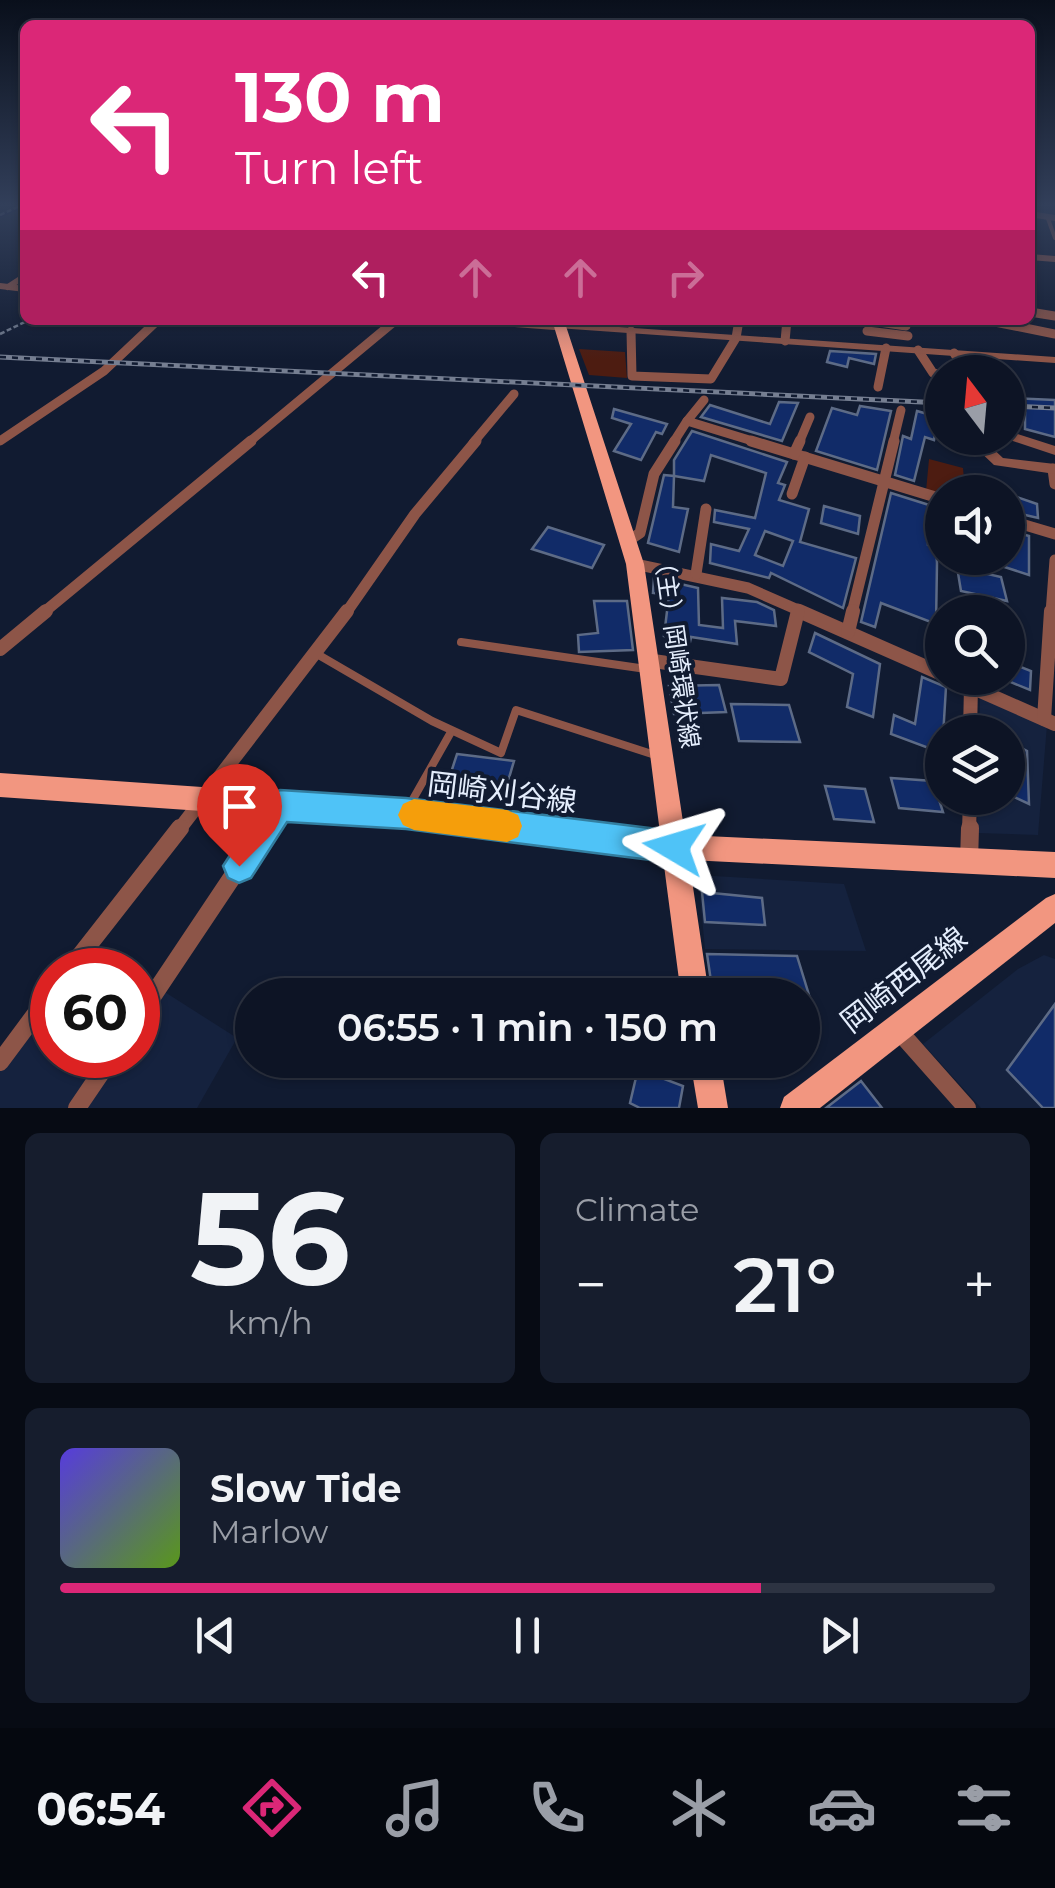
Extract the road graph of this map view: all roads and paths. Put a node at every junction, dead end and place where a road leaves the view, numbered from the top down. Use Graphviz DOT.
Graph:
graph roads {
  1 [pos="153,325"];
  2 [pos="390,325"];
  3 [pos="569,325"];
  4 [pos="584,325"];
  5 [pos="738,325"];
  6 [pos="786,325"];
  7 [pos="866,325"];
  8 [pos="1011,325"];
  9 [pos="632,331"];
  10 [pos="1055,334"];
  11 [pos="909,336"];
  12 [pos="736,338"];
  13 [pos="785,341"];
  14 [pos="886,348"];
  15 [pos="954,353"];
  16 [pos="1055,360"];
  17 [pos="878,388"];
  18 [pos="514,394"];
  19 [pos="704,400"];
  20 [pos="901,410"];
  21 [pos="810,417"];
  22 [pos="688,421"];
  23 [pos="1025,440"];
  24 [pos="0,441"];
  25 [pos="1055,450"];
  26 [pos="800,455"];
  27 [pos="991,455"];
  28 [pos="1054,468"];
  29 [pos="883,481"];
  30 [pos="1055,484"];
  31 [pos="792,494"];
  32 [pos="925,494"];
  33 [pos="706,509"];
  34 [pos="1025,525"];
  35 [pos="1055,534"];
  36 [pos="628,541"];
  37 [pos="1055,560"];
  38 [pos="635,564"];
  39 [pos="696,574"];
  40 [pos="798,609"];
  41 [pos="848,632"];
  42 [pos="1052,637"];
  43 [pos="461,642"];
  44 [pos="0,649"];
  45 [pos="316,654"];
  46 [pos="647,664"];
  47 [pos="925,666"];
  48 [pos="991,695"];
  49 [pos="1050,721"];
  50 [pos="450,732"];
  51 [pos="659,756"];
  52 [pos="0,785"];
  53 [pos="201,798"];
  54 [pos="280,806"];
  55 [pos="406,814"];
  56 [pos="970,815"];
  57 [pos="674,847"];
  58 [pos="969,862"];
  59 [pos="1055,866"];
  60 [pos="1055,907"];
  61 [pos="86,948"];
  62 [pos="693,978"];
  63 [pos="160,985"];
  64 [pos="30,1022"];
  65 [pos="897,1029"];
  66 [pos="0,1062"];
  67 [pos="97,1078"];
  68 [pos="708,1078"];
  69 [pos="77,1108"];
  70 [pos="714,1108"];
  71 [pos="795,1108"];
  72 [pos="967,1108"];
  1 -- 24 [label="street"];
  2 -- 44 [label="street"];
  3 -- 36 [label="main road, （主）岡崎環状線"];
  4 -- 9 [label="street"];
  5 -- 12 [label="street"];
  6 -- 13 [label="street"];
  7 -- 11 [label="street"];
  8 -- 10 [label="street"];
  9 -- 12 [label="street"];
  9 -- 12 [label="street"];
  11 -- 14 [label="street"];
  11 -- 15 [label="street"];
  12 -- 13 [label="street"];
  13 -- 14 [label="street"];
  14 -- 17 [label="street"];
  15 -- 16 [label="street"];
  18 -- 45 [label="street"];
  19 -- 22 [label="street"];
  20 -- 29 [label="street"];
  21 -- 26 [label="street"];
  22 -- 26 [label="street"];
  22 -- 36 [label="street"];
  23 -- 25 [label="street"];
  26 -- 29 [label="street"];
  26 -- 31 [label="street"];
  27 -- 28 [label="street"];
  28 -- 30 [label="street"];
  29 -- 32 [label="street"];
  29 -- 41 [label="street"];
  33 -- 39 [label="street"];
  34 -- 35 [label="street"];
  36 -- 38 [label="main road, （主）岡崎環状線"];
  37 -- 42 [label="street"];
  38 -- 39 [label="street"];
  38 -- 46 [label="main road, （主）岡崎環状線"];
  39 -- 40 [label="street"];
  40 -- 41 [label="street"];
  40 -- 46 [label="street"];
  41 -- 47 [label="street"];
  42 -- 49 [label="street"];
  43 -- 46 [label="lane"];
  45 -- 50 [label="lane"];
  45 -- 53 [label="street"];
  46 -- 51 [label="main road, （主）岡崎環状線"];
  48 -- 49 [label="street"];
  50 -- 51 [label="lane"];
  50 -- 55 [label="lane"];
  51 -- 57 [label="main road, （主）岡崎環状線"];
  52 -- 53 [label="main road, 岡崎刈谷線"];
  53 -- 54 [label="main road, 岡崎刈谷線"];
  53 -- 61 [label="street"];
  54 -- 55 [label="main road, 岡崎刈谷線"];
  54 -- 63 [label="street"];
  55 -- 57 [label="main road, 岡崎刈谷線"];
  56 -- 58 [label="street"];
  57 -- 58 [label="main road, 岡崎刈谷線"];
  57 -- 62 [label="main road, （主）岡崎環状線"];
  58 -- 59 [label="main road, 岡崎刈谷線"];
  60 -- 65 [label="main road, 岡崎西尾線"];
  64 -- 66 [label="street"];
  65 -- 71 [label="main road, 岡崎西尾線"];
  65 -- 72 [label="street"];
  67 -- 69 [label="street"];
  68 -- 70 [label="main road"];
}
